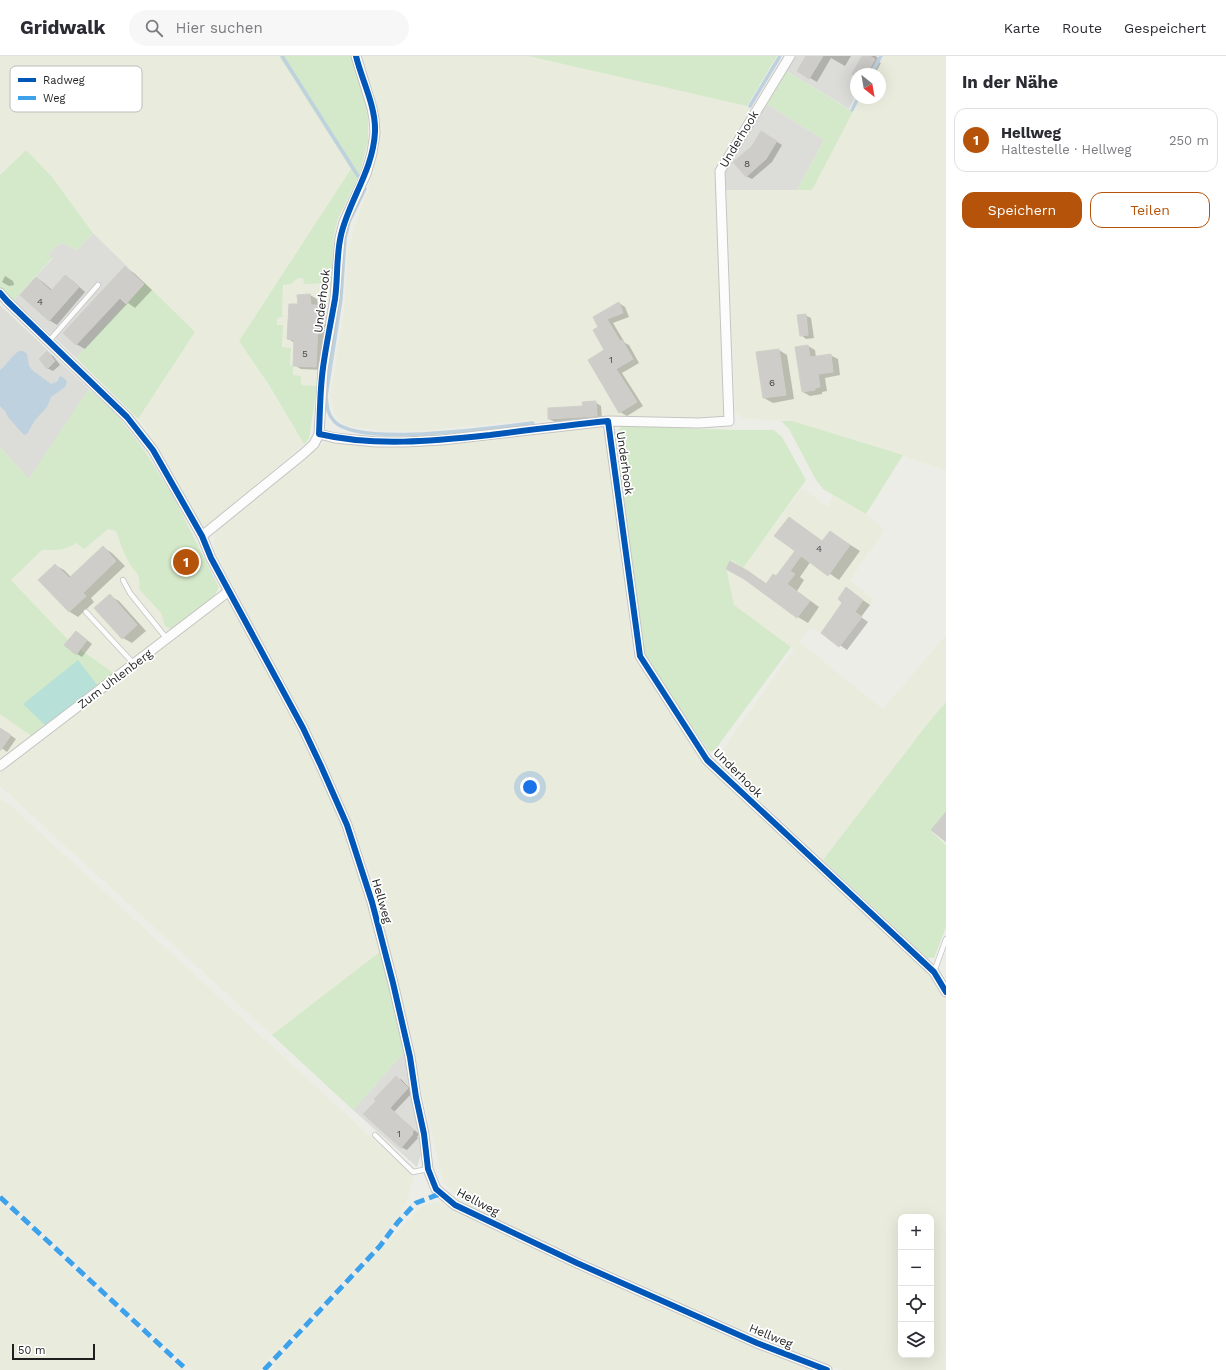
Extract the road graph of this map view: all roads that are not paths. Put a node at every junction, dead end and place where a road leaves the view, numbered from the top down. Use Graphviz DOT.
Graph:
graph roads {
  1 [pos="356,56"];
  2 [pos="790,56"];
  3 [pos="98,285"];
  4 [pos="0,293"];
  5 [pos="49,341"];
  6 [pos="608,421"];
  7 [pos="319,434"];
  8 [pos="202,536"];
  9 [pos="123,580"];
  10 [pos="229,591"];
  11 [pos="86,612"];
  12 [pos="167,639"];
  13 [pos="134,664"];
  14 [pos="0,766"];
  15 [pos="946,938"];
  16 [pos="934,972"];
  17 [pos="946,992"];
  18 [pos="375,1135"];
  19 [pos="428,1169"];
  20 [pos="827,1370"];
  1 -- 7 [label="street, Underhook"];
  2 -- 6 [label="street, Underhook"];
  3 -- 5 [label="lane"];
  4 -- 5 [label="street, Hellweg"];
  5 -- 8 [label="street, Hellweg"];
  6 -- 7 [label="street, Underhook"];
  6 -- 16 [label="street, Underhook"];
  7 -- 8 [label="street"];
  8 -- 10 [label="street, Hellweg"];
  9 -- 12 [label="lane"];
  10 -- 12 [label="street, Zum Uhlenberg"];
  10 -- 19 [label="street, Hellweg"];
  11 -- 13 [label="lane"];
  12 -- 13 [label="street, Zum Uhlenberg"];
  13 -- 14 [label="street, Zum Uhlenberg"];
  15 -- 16 [label="lane"];
  16 -- 17 [label="street, Underhook"];
  18 -- 19 [label="lane"];
  19 -- 20 [label="street, Hellweg"];
}
